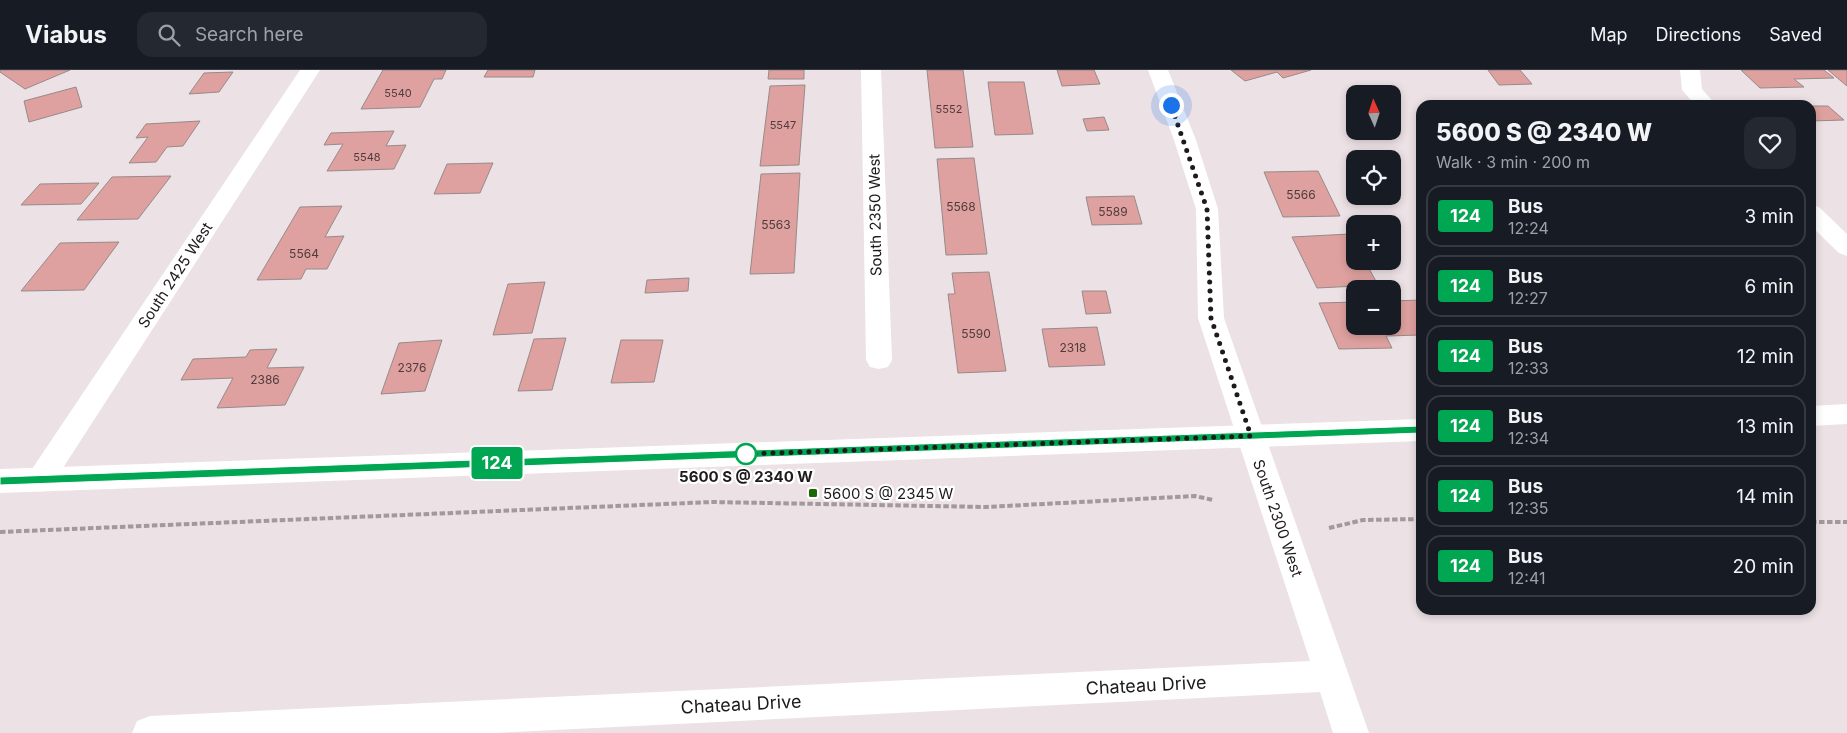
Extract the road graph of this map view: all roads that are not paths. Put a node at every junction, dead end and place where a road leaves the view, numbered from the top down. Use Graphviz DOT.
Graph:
graph roads {
  1 [pos="310,70"];
  2 [pos="871,70"];
  3 [pos="1158,70"];
  4 [pos="1690,70"];
  5 [pos="1701,100"];
  6 [pos="1816,217"];
  7 [pos="1847,248"];
  8 [pos="879,360"];
  9 [pos="1847,414"];
  10 [pos="1816,416"];
  11 [pos="1416,430"];
  12 [pos="1251,436"];
  13 [pos="40,480"];
  14 [pos="0,481"];
  15 [pos="1332,676"];
  16 [pos="150,733"];
  17 [pos="1351,733"];
  1 -- 13 [label="street, South 2425 West"];
  2 -- 8 [label="street, South 2350 West"];
  3 -- 12 [label="street, South 2300 West"];
  4 -- 5 [label="street"];
  6 -- 7 [label="street"];
  9 -- 10 [label="street"];
  11 -- 12 [label="street"];
  12 -- 13 [label="street"];
  12 -- 15 [label="street, South 2300 West"];
  13 -- 14 [label="street"];
  15 -- 16 [label="street, Chateau Drive"];
  15 -- 17 [label="street, South 2300 West"];
}
